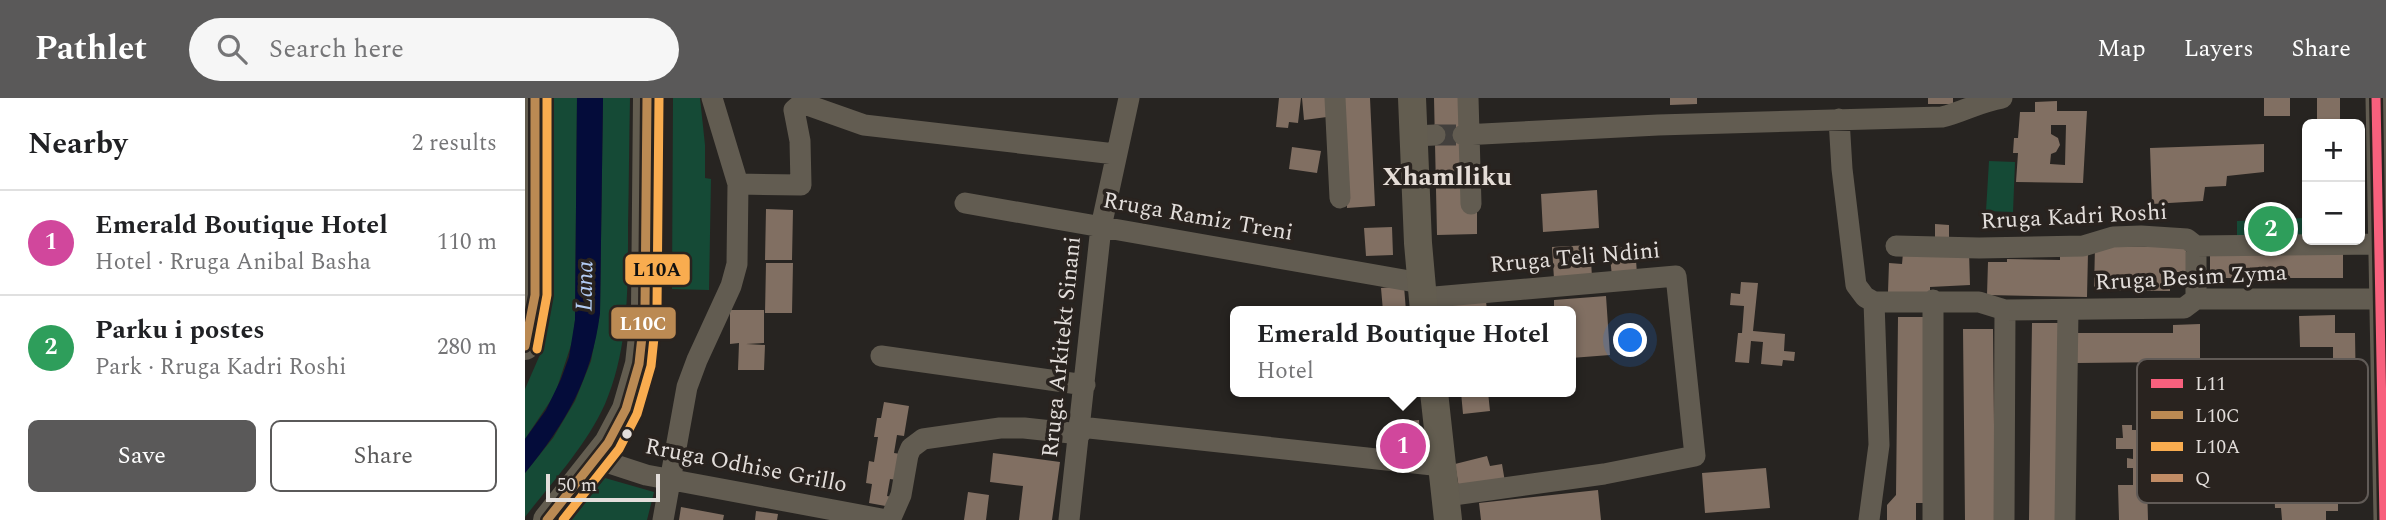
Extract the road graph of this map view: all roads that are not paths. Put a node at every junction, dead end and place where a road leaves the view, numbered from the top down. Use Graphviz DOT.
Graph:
graph roads {
  1 [pos="535,98"];
  2 [pos="647,98"];
  3 [pos="712,98"];
  4 [pos="1129,98"];
  5 [pos="1335,98"];
  6 [pos="1412,98"];
  7 [pos="1468,98"];
  8 [pos="2002,98"];
  9 [pos="2379,100"];
  10 [pos="1905,107"];
  11 [pos="1839,119"];
  12 [pos="1466,135"];
  13 [pos="1115,154"];
  14 [pos="737,184"];
  15 [pos="1340,198"];
  16 [pos="965,203"];
  17 [pos="1471,204"];
  18 [pos="1101,227"];
  19 [pos="2378,244"];
  20 [pos="1896,246"];
  21 [pos="2196,246"];
  22 [pos="1422,298"];
  23 [pos="2196,299"];
  24 [pos="2379,299"];
  25 [pos="1933,300"];
  26 [pos="1874,302"];
  27 [pos="2005,310"];
  28 [pos="2068,310"];
  29 [pos="525,346"];
  30 [pos="881,356"];
  31 [pos="1085,385"];
  32 [pos="1435,397"];
  33 [pos="1080,430"];
  34 [pos="597,459"];
  35 [pos="1442,466"];
  36 [pos="672,480"];
  37 [pos="1447,508"];
  38 [pos="833,515"];
  39 [pos="547,520"];
  40 [pos="663,520"];
  41 [pos="889,520"];
  42 [pos="1069,520"];
  43 [pos="1870,520"];
  44 [pos="1933,520"];
  45 [pos="2004,520"];
  46 [pos="2065,520"];
  47 [pos="2384,520"];
  1 -- 29 [label="main road"];
  2 -- 34 [label="main road"];
  3 -- 14 [label="street"];
  4 -- 13 [label="street, Rruga Arkitekt Sinani"];
  5 -- 15 [label="street"];
  6 -- 22 [label="main road"];
  7 -- 12 [label="street"];
  8 -- 10 [label="street"];
  9 -- 19 [label="street"];
  10 -- 11 [label="street"];
  11 -- 12 [label="street"];
  11 -- 26 [label="street"];
  12 -- 17 [label="street"];
  13 -- 14 [label="street"];
  13 -- 18 [label="street, Rruga Arkitekt Sinani"];
  14 -- 36 [label="street"];
  16 -- 18 [label="street, Rruga Ramiz Treni"];
  18 -- 22 [label="street, Rruga Ramiz Treni"];
  18 -- 31 [label="street, Rruga Arkitekt Sinani"];
  19 -- 21 [label="street, Rruga Kadri Roshi"];
  19 -- 24 [label="street"];
  20 -- 21 [label="street, Rruga Kadri Roshi"];
  21 -- 23 [label="street"];
  22 -- 37 [label="street, Rruga Teli Ndini"];
  23 -- 24 [label="street, Rruga Besim Zyma"];
  23 -- 28 [label="street, Rruga Besim Zyma"];
  24 -- 47 [label="street"];
  25 -- 26 [label="street"];
  25 -- 27 [label="street, Rruga Besim Zyma"];
  25 -- 44 [label="street"];
  26 -- 43 [label="street"];
  27 -- 28 [label="street, Rruga Besim Zyma"];
  27 -- 45 [label="street"];
  28 -- 46 [label="street"];
  30 -- 31 [label="street"];
  31 -- 33 [label="street, Rruga Arkitekt Sinani"];
  32 -- 35 [label="main road"];
  33 -- 35 [label="street, Rruga Odhise Grillo"];
  33 -- 41 [label="street, Rruga Odhise Grillo"];
  33 -- 42 [label="street, Rruga Arkitekt Sinani"];
  34 -- 36 [label="street, Rruga Odhise Grillo"];
  34 -- 39 [label="main road"];
  35 -- 37 [label="main road"];
  36 -- 38 [label="street, Rruga Odhise Grillo"];
  36 -- 40 [label="street"];
  38 -- 41 [label="street, Rruga Odhise Grillo"];
}
